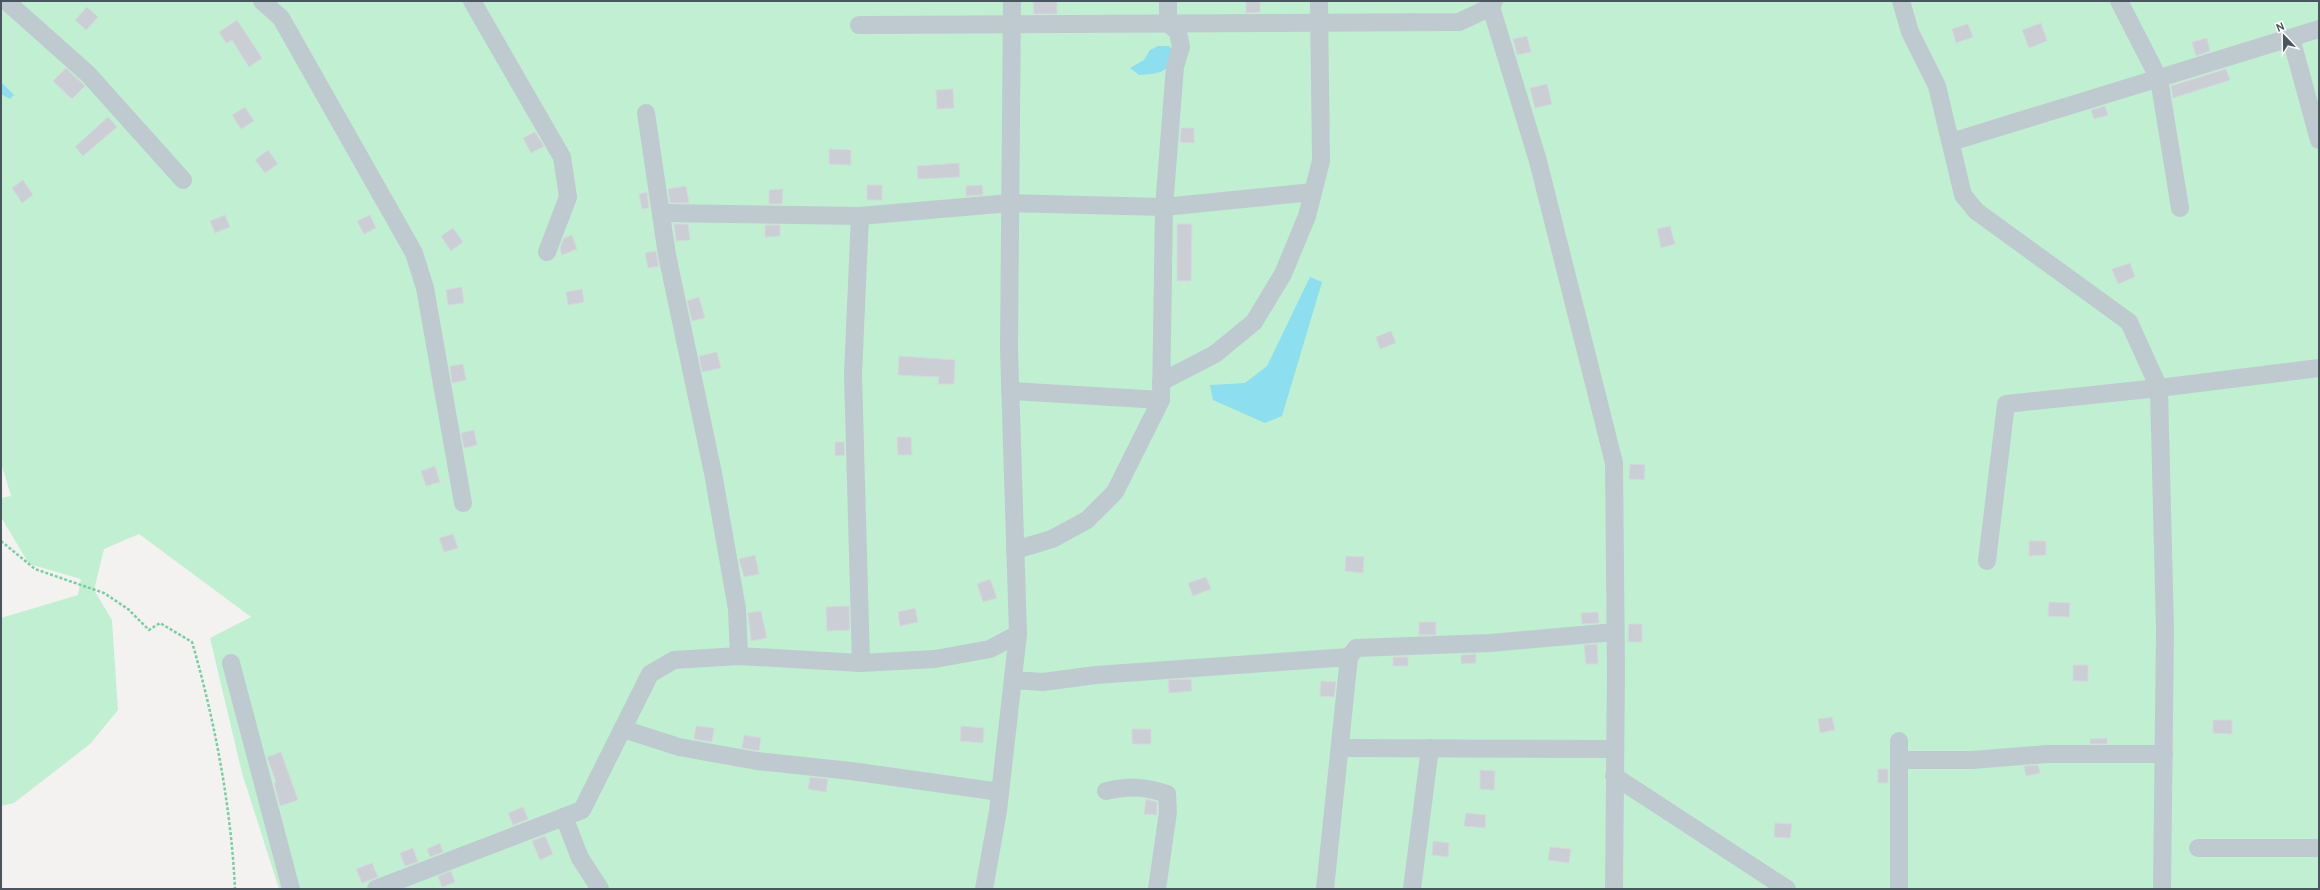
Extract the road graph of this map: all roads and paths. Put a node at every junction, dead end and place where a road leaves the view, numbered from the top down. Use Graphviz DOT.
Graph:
graph roads {
  1 [pos="6,1"];
  2 [pos="262,1"];
  3 [pos="472,1"];
  4 [pos="1012,1"];
  5 [pos="1168,1"];
  6 [pos="1320,1"];
  7 [pos="1902,1"];
  8 [pos="2119,1"];
  9 [pos="1492,4"];
  10 [pos="1319,21"];
  11 [pos="1168,23"];
  12 [pos="859,25"];
  13 [pos="1012,25"];
  14 [pos="2319,29"];
  15 [pos="2291,38"];
  16 [pos="2159,79"];
  17 [pos="646,113"];
  18 [pos="2319,140"];
  19 [pos="1951,142"];
  20 [pos="183,180"];
  21 [pos="1313,192"];
  22 [pos="1010,203"];
  23 [pos="1164,207"];
  24 [pos="2180,208"];
  25 [pos="661,213"];
  26 [pos="860,216"];
  27 [pos="547,252"];
  28 [pos="2319,368"];
  29 [pos="1161,382"];
  30 [pos="2159,388"];
  31 [pos="1010,391"];
  32 [pos="1161,400"];
  33 [pos="462,503"];
  34 [pos="1,541"];
  35 [pos="1015,550"];
  36 [pos="1987,561"];
  37 [pos="1615,632"];
  38 [pos="1018,634"];
  39 [pos="739,656"];
  40 [pos="1349,658"];
  41 [pos="231,663"];
  42 [pos="861,663"];
  43 [pos="1013,680"];
  44 [pos="623,729"];
  45 [pos="1899,741"];
  46 [pos="1341,748"];
  47 [pos="1430,748"];
  48 [pos="1614,749"];
  49 [pos="2164,754"];
  50 [pos="1899,760"];
  51 [pos="1614,776"];
  52 [pos="1106,790"];
  53 [pos="1000,792"];
  54 [pos="564,817"];
  55 [pos="2198,848"];
  56 [pos="2319,848"];
  57 [pos="235,889"];
  58 [pos="291,889"];
  59 [pos="376,889"];
  60 [pos="600,889"];
  61 [pos="984,889"];
  62 [pos="1158,889"];
  63 [pos="1325,889"];
  64 [pos="1412,889"];
  65 [pos="1614,889"];
  66 [pos="1787,889"];
  67 [pos="1899,889"];
  68 [pos="2162,889"];
  1 -- 20 [label="street"];
  2 -- 33 [label="street"];
  3 -- 27 [label="street"];
  4 -- 13 [label="street"];
  5 -- 11 [label="street"];
  6 -- 10 [label="street"];
  7 -- 19 [label="street"];
  8 -- 16 [label="street"];
  9 -- 10 [label="street"];
  9 -- 37 [label="street"];
  10 -- 11 [label="street"];
  10 -- 21 [label="street"];
  11 -- 13 [label="street"];
  11 -- 23 [label="street"];
  12 -- 13 [label="street"];
  13 -- 22 [label="street"];
  14 -- 15 [label="street"];
  15 -- 16 [label="street"];
  15 -- 18 [label="street"];
  16 -- 19 [label="street"];
  16 -- 24 [label="street"];
  17 -- 25 [label="street"];
  19 -- 30 [label="street"];
  21 -- 23 [label="street"];
  21 -- 29 [label="street"];
  22 -- 23 [label="street"];
  22 -- 26 [label="street"];
  22 -- 31 [label="street"];
  23 -- 29 [label="street"];
  25 -- 26 [label="street"];
  25 -- 39 [label="street"];
  26 -- 42 [label="street"];
  28 -- 30 [label="street"];
  29 -- 32 [label="street"];
  30 -- 36 [label="street"];
  30 -- 49 [label="street"];
  31 -- 32 [label="street"];
  31 -- 35 [label="street"];
  32 -- 35 [label="street"];
  34 -- 57 [label="path"];
  35 -- 38 [label="street"];
  37 -- 40 [label="street"];
  37 -- 48 [label="street"];
  38 -- 42 [label="street"];
  38 -- 43 [label="street"];
  39 -- 42 [label="street"];
  39 -- 44 [label="street"];
  40 -- 43 [label="street"];
  40 -- 46 [label="street"];
  41 -- 58 [label="street"];
  43 -- 53 [label="street"];
  44 -- 53 [label="street"];
  44 -- 54 [label="street"];
  45 -- 50 [label="street"];
  46 -- 47 [label="street"];
  46 -- 63 [label="street"];
  47 -- 48 [label="street"];
  47 -- 64 [label="street"];
  48 -- 51 [label="street"];
  49 -- 50 [label="street"];
  49 -- 68 [label="street"];
  50 -- 67 [label="street"];
  51 -- 65 [label="street"];
  51 -- 66 [label="street"];
  52 -- 62 [label="street"];
  53 -- 61 [label="street"];
  54 -- 59 [label="street"];
  54 -- 60 [label="street"];
  55 -- 56 [label="street"];
}
